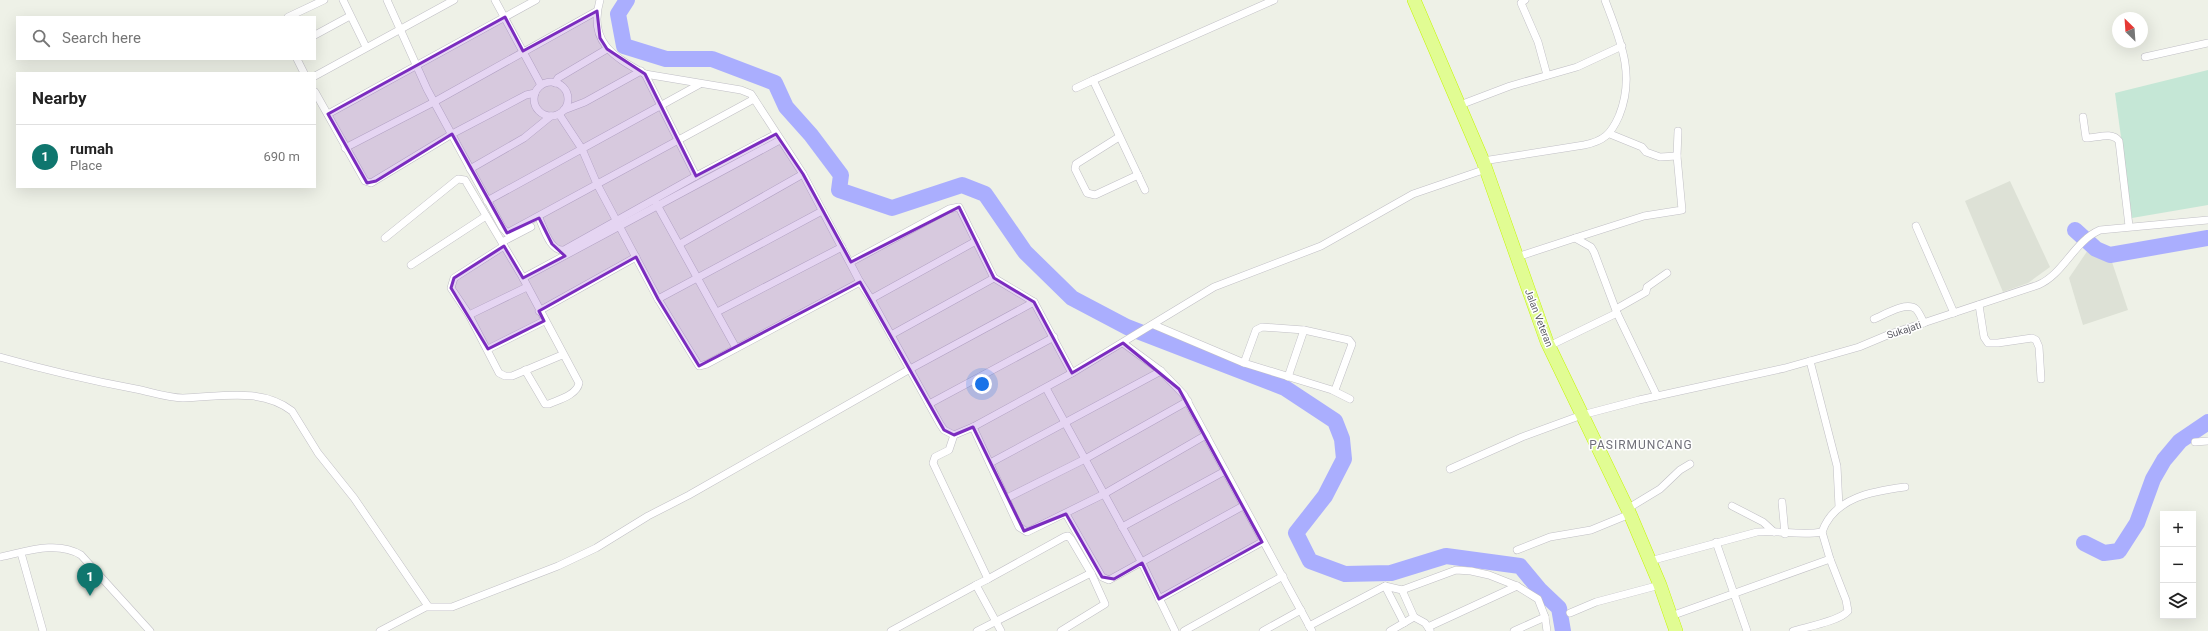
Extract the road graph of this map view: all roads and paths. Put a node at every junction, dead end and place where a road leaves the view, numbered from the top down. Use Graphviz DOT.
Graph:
graph roads {
  1 [pos="324,0"];
  2 [pos="343,0"];
  3 [pos="387,0"];
  4 [pos="454,0"];
  5 [pos="495,0"];
  6 [pos="536,0"];
  7 [pos="600,0"];
  8 [pos="1274,0"];
  9 [pos="1414,0"];
  10 [pos="1524,0"];
  11 [pos="1605,0"];
  12 [pos="597,11"];
  13 [pos="290,16"];
  14 [pos="350,16"];
  15 [pos="505,17"];
  16 [pos="399,29"];
  17 [pos="316,35"];
  18 [pos="2208,43"];
  19 [pos="1622,46"];
  20 [pos="366,47"];
  21 [pos="607,49"];
  22 [pos="523,51"];
  23 [pos="2145,57"];
  24 [pos="298,60"];
  25 [pos="415,66"];
  26 [pos="304,72"];
  27 [pos="643,73"];
  28 [pos="316,75"];
  29 [pos="1547,75"];
  30 [pos="1093,80"];
  31 [pos="555,83"];
  32 [pos="700,84"];
  33 [pos="542,85"];
  34 [pos="1076,88"];
  35 [pos="535,93"];
  36 [pos="316,94"];
  37 [pos="754,99"];
  38 [pos="434,102"];
  39 [pos="1460,105"];
  40 [pos="661,106"];
  41 [pos="562,112"];
  42 [pos="328,114"];
  43 [pos="551,116"];
  44 [pos="2083,117"];
  45 [pos="1678,131"];
  46 [pos="452,134"];
  47 [pos="1610,134"];
  48 [pos="778,137"];
  49 [pos="1119,137"];
  50 [pos="678,140"];
  51 [pos="345,148"];
  52 [pos="582,149"];
  53 [pos="1677,156"];
  54 [pos="1484,165"];
  55 [pos="470,168"];
  56 [pos="803,174"];
  57 [pos="1138,174"];
  58 [pos="696,176"];
  59 [pos="597,184"];
  60 [pos="1145,190"];
  61 [pos="654,199"];
  62 [pos="487,201"];
  63 [pos="658,206"];
  64 [pos="822,211"];
  65 [pos="486,216"];
  66 [pos="539,218"];
  67 [pos="2208,220"];
  68 [pos="618,223"];
  69 [pos="1916,226"];
  70 [pos="2129,226"];
  71 [pos="531,227"];
  72 [pos="385,238"];
  73 [pos="1575,238"];
  74 [pos="976,241"];
  75 [pos="503,244"];
  76 [pos="680,244"];
  77 [pos="842,247"];
  78 [pos="636,256"];
  79 [pos="1517,257"];
  80 [pos="851,262"];
  81 [pos="411,265"];
  82 [pos="1666,273"];
  83 [pos="522,278"];
  84 [pos="698,278"];
  85 [pos="994,278"];
  86 [pos="860,282"];
  87 [pos="527,287"];
  88 [pos="658,299"];
  89 [pos="871,299"];
  90 [pos="1034,302"];
  91 [pos="1979,305"];
  92 [pos="539,311"];
  93 [pos="1617,311"];
  94 [pos="717,312"];
  95 [pos="1954,313"];
  96 [pos="469,315"];
  97 [pos="1874,319"];
  98 [pos="544,321"];
  99 [pos="1924,323"];
  100 [pos="1152,326"];
  101 [pos="1304,330"];
  102 [pos="891,335"];
  103 [pos="1054,337"];
  104 [pos="1126,341"];
  105 [pos="1549,346"];
  106 [pos="736,348"];
  107 [pos="488,349"];
  108 [pos="562,355"];
  109 [pos="0,357"];
  110 [pos="1810,361"];
  111 [pos="1244,363"];
  112 [pos="910,369"];
  113 [pos="525,370"];
  114 [pos="1161,371"];
  115 [pos="1072,373"];
  116 [pos="1288,377"];
  117 [pos="2041,379"];
  118 [pos="1046,388"];
  119 [pos="1335,390"];
  120 [pos="1657,396"];
  121 [pos="1350,399"];
  122 [pos="1188,401"];
  123 [pos="929,404"];
  124 [pos="1582,415"];
  125 [pos="1066,424"];
  126 [pos="973,427"];
  127 [pos="954,435"];
  128 [pos="1206,435"];
  129 [pos="2208,441"];
  130 [pos="2195,442"];
  131 [pos="1085,459"];
  132 [pos="990,463"];
  133 [pos="1690,464"];
  134 [pos="1450,469"];
  135 [pos="1226,471"];
  136 [pos="1905,487"];
  137 [pos="1104,494"];
  138 [pos="1007,498"];
  139 [pos="1782,502"];
  140 [pos="1243,506"];
  141 [pos="1732,506"];
  142 [pos="1839,507"];
  143 [pos="1629,512"];
  144 [pos="1066,514"];
  145 [pos="1122,527"];
  146 [pos="1774,532"];
  147 [pos="1822,532"];
  148 [pos="1785,534"];
  149 [pos="1262,542"];
  150 [pos="1716,542"];
  151 [pos="1517,550"];
  152 [pos="21,553"];
  153 [pos="0,557"];
  154 [pos="1830,559"];
  155 [pos="1650,561"];
  156 [pos="1142,563"];
  157 [pos="1091,572"];
  158 [pos="1283,576"];
  159 [pos="988,579"];
  160 [pos="976,585"];
  161 [pos="1660,585"];
  162 [pos="1385,586"];
  163 [pos="1516,586"];
  164 [pos="1402,590"];
  165 [pos="1732,592"];
  166 [pos="1159,599"];
  167 [pos="424,608"];
  168 [pos="1301,610"];
  169 [pos="1570,613"];
  170 [pos="1671,616"];
  171 [pos="1414,617"];
  172 [pos="1545,617"];
  173 [pos="995,621"];
  174 [pos="1404,622"];
  175 [pos="1310,629"];
  176 [pos="1429,629"];
  177 [pos="44,631"];
  178 [pos="150,631"];
  179 [pos="380,631"];
  180 [pos="891,631"];
  181 [pos="977,631"];
  182 [pos="1000,631"];
  183 [pos="1061,631"];
  184 [pos="1175,631"];
  185 [pos="1184,631"];
  186 [pos="1263,631"];
  187 [pos="1390,631"];
  188 [pos="1514,631"];
  189 [pos="1548,631"];
  190 [pos="1676,631"];
  191 [pos="1747,631"];
  192 [pos="1793,631"];
  1 -- 13 [label="street"];
  2 -- 14 [label="street"];
  3 -- 16 [label="street"];
  4 -- 16 [label="street"];
  5 -- 15 [label="street"];
  6 -- 15 [label="street"];
  7 -- 12 [label="street"];
  8 -- 30 [label="street"];
  9 -- 39 [label="highway, Jalan Veteran"];
  10 -- 29 [label="street"];
  11 -- 19 [label="street"];
  12 -- 21 [label="street"];
  12 -- 22 [label="street"];
  14 -- 17 [label="street"];
  14 -- 20 [label="street"];
  15 -- 22 [label="street"];
  15 -- 25 [label="street"];
  16 -- 20 [label="street"];
  16 -- 25 [label="street"];
  18 -- 23 [label="street"];
  19 -- 29 [label="street"];
  19 -- 47 [label="street"];
  20 -- 28 [label="street"];
  21 -- 27 [label="street"];
  21 -- 31 [label="street"];
  22 -- 33 [label="street"];
  22 -- 38 [label="street"];
  24 -- 26 [label="street"];
  25 -- 38 [label="street"];
  25 -- 42 [label="street"];
  27 -- 32 [label="street"];
  27 -- 40 [label="street"];
  27 -- 41 [label="street"];
  29 -- 39 [label="street"];
  30 -- 34 [label="street"];
  30 -- 49 [label="street"];
  31 -- 33 [label="street"];
  31 -- 41 [label="street"];
  32 -- 37 [label="street"];
  32 -- 40 [label="street"];
  33 -- 35 [label="street"];
  35 -- 43 [label="street"];
  35 -- 46 [label="street"];
  36 -- 42 [label="street"];
  37 -- 48 [label="street"];
  37 -- 50 [label="street"];
  38 -- 46 [label="street"];
  38 -- 51 [label="street"];
  39 -- 54 [label="highway, Jalan Veteran"];
  40 -- 50 [label="street"];
  40 -- 52 [label="street"];
  41 -- 43 [label="street"];
  41 -- 52 [label="street"];
  42 -- 51 [label="street"];
  43 -- 55 [label="street"];
  44 -- 70 [label="street"];
  45 -- 53 [label="street"];
  46 -- 51 [label="street"];
  46 -- 55 [label="street"];
  47 -- 53 [label="street"];
  47 -- 54 [label="street"];
  48 -- 56 [label="street"];
  48 -- 58 [label="street"];
  48 -- 63 [label="street"];
  49 -- 57 [label="street"];
  49 -- 57 [label="street"];
  50 -- 58 [label="street"];
  50 -- 59 [label="street"];
  52 -- 59 [label="street"];
  52 -- 62 [label="street"];
  53 -- 73 [label="street"];
  54 -- 79 [label="highway, Jalan Veteran"];
  54 -- 100 [label="street"];
  55 -- 62 [label="street"];
  56 -- 64 [label="street"];
  56 -- 76 [label="street"];
  57 -- 60 [label="street"];
  58 -- 61 [label="street"];
  59 -- 66 [label="street"];
  59 -- 68 [label="street"];
  61 -- 63 [label="street"];
  61 -- 68 [label="street"];
  62 -- 66 [label="street"];
  63 -- 68 [label="street"];
  63 -- 76 [label="street"];
  64 -- 77 [label="street"];
  64 -- 84 [label="street"];
  65 -- 72 [label="street"];
  65 -- 75 [label="street"];
  65 -- 81 [label="street"];
  66 -- 68 [label="street"];
  67 -- 70 [label="street, Sukajati"];
  68 -- 78 [label="street"];
  68 -- 83 [label="street"];
  69 -- 95 [label="street"];
  70 -- 91 [label="street, Sukajati"];
  71 -- 75 [label="street"];
  73 -- 79 [label="street"];
  73 -- 93 [label="street"];
  74 -- 80 [label="street"];
  74 -- 85 [label="street"];
  74 -- 89 [label="street"];
  75 -- 83 [label="street"];
  75 -- 96 [label="street"];
  76 -- 84 [label="street"];
  77 -- 80 [label="street"];
  77 -- 94 [label="street"];
  78 -- 88 [label="street"];
  78 -- 92 [label="street"];
  79 -- 105 [label="highway, Jalan Veteran"];
  80 -- 86 [label="street"];
  82 -- 93 [label="street"];
  83 -- 87 [label="street"];
  84 -- 88 [label="street"];
  84 -- 94 [label="street"];
  85 -- 90 [label="street"];
  85 -- 102 [label="street"];
  86 -- 89 [label="street"];
  86 -- 106 [label="street"];
  87 -- 92 [label="street"];
  87 -- 96 [label="street"];
  88 -- 106 [label="street"];
  89 -- 102 [label="street"];
  90 -- 103 [label="street"];
  90 -- 112 [label="street"];
  91 -- 95 [label="street, Sukajati"];
  91 -- 117 [label="street"];
  92 -- 98 [label="street"];
  93 -- 105 [label="street"];
  93 -- 120 [label="street"];
  94 -- 106 [label="street"];
  95 -- 99 [label="street, Sukajati"];
  96 -- 107 [label="street"];
  97 -- 99 [label="street"];
  98 -- 107 [label="street"];
  98 -- 108 [label="street"];
  99 -- 110 [label="street, Sukajati"];
  100 -- 104 [label="street"];
  100 -- 111 [label="street"];
  101 -- 111 [label="street"];
  101 -- 116 [label="street"];
  101 -- 119 [label="street"];
  102 -- 112 [label="street"];
  103 -- 115 [label="street"];
  103 -- 123 [label="street"];
  104 -- 114 [label="street"];
  104 -- 115 [label="street"];
  105 -- 124 [label="highway, Jalan Veteran"];
  107 -- 113 [label="street"];
  108 -- 113 [label="street"];
  108 -- 113 [label="street"];
  109 -- 167 [label="street"];
  110 -- 120 [label="street, Sukajati"];
  110 -- 142 [label="street"];
  111 -- 116 [label="street"];
  112 -- 123 [label="street"];
  112 -- 167 [label="street"];
  114 -- 122 [label="street"];
  114 -- 125 [label="street"];
  115 -- 118 [label="street"];
  116 -- 119 [label="street"];
  118 -- 125 [label="street"];
  118 -- 126 [label="street"];
  119 -- 121 [label="street"];
  120 -- 124 [label="street, Sukajati"];
  122 -- 128 [label="street"];
  122 -- 131 [label="street"];
  123 -- 127 [label="street"];
  124 -- 134 [label="street, Sukajati"];
  124 -- 143 [label="highway, Jalan Veteran"];
  125 -- 131 [label="street"];
  125 -- 132 [label="street"];
  126 -- 127 [label="street"];
  126 -- 132 [label="street"];
  127 -- 159 [label="street"];
  128 -- 135 [label="street"];
  128 -- 137 [label="street"];
  129 -- 130 [label="street"];
  131 -- 137 [label="street"];
  131 -- 138 [label="street"];
  132 -- 138 [label="street"];
  133 -- 143 [label="street"];
  135 -- 140 [label="street"];
  135 -- 145 [label="street"];
  136 -- 142 [label="street"];
  137 -- 144 [label="street"];
  137 -- 145 [label="street"];
  138 -- 144 [label="street"];
  139 -- 148 [label="street"];
  140 -- 149 [label="street"];
  140 -- 156 [label="street"];
  141 -- 146 [label="street"];
  142 -- 147 [label="street"];
  143 -- 151 [label="street"];
  143 -- 155 [label="highway, Jalan Veteran"];
  144 -- 156 [label="street"];
  145 -- 156 [label="street"];
  146 -- 148 [label="street"];
  146 -- 150 [label="street"];
  147 -- 148 [label="street"];
  147 -- 154 [label="street"];
  149 -- 158 [label="street"];
  149 -- 166 [label="street"];
  150 -- 155 [label="street"];
  150 -- 165 [label="street"];
  152 -- 153 [label="street"];
  152 -- 177 [label="street"];
  152 -- 178 [label="street"];
  154 -- 165 [label="street"];
  154 -- 192 [label="street"];
  155 -- 161 [label="highway, Jalan Veteran"];
  156 -- 166 [label="street"];
  157 -- 159 [label="street"];
  157 -- 173 [label="street"];
  157 -- 183 [label="street"];
  158 -- 168 [label="street"];
  158 -- 185 [label="street"];
  159 -- 160 [label="street"];
  160 -- 173 [label="street"];
  160 -- 180 [label="street"];
  161 -- 169 [label="street"];
  161 -- 170 [label="highway, Jalan Veteran"];
  162 -- 164 [label="street"];
  162 -- 174 [label="street"];
  162 -- 175 [label="street"];
  163 -- 164 [label="street"];
  163 -- 172 [label="street"];
  163 -- 176 [label="street"];
  164 -- 171 [label="street"];
  165 -- 170 [label="street"];
  165 -- 191 [label="street"];
  166 -- 184 [label="street"];
  167 -- 179 [label="street"];
  168 -- 175 [label="street"];
  168 -- 186 [label="street"];
  170 -- 190 [label="highway, Jalan Veteran"];
  171 -- 174 [label="street"];
  171 -- 176 [label="street"];
  172 -- 188 [label="street"];
  172 -- 189 [label="street"];
  173 -- 181 [label="street"];
  173 -- 182 [label="street"];
  174 -- 187 [label="street"];
}
